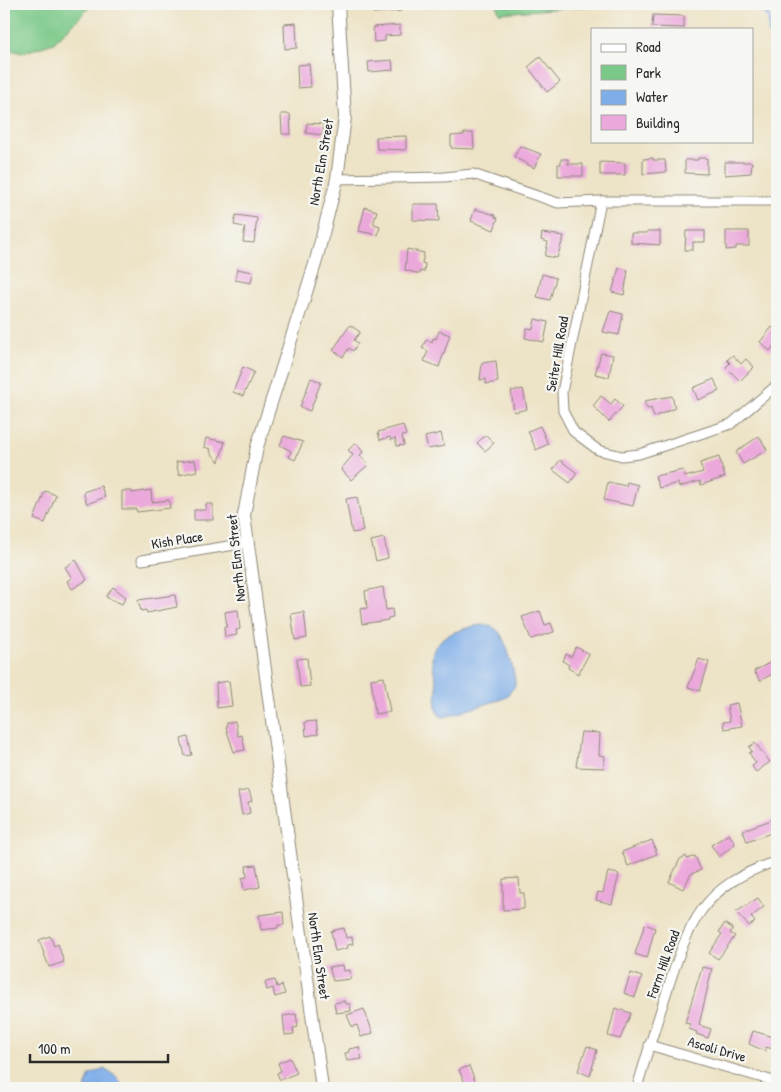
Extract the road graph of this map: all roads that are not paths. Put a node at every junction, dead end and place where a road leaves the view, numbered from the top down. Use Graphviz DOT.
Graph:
graph roads {
  1 [pos="338,4"];
  2 [pos="337,179"];
  3 [pos="601,201"];
  4 [pos="777,201"];
  5 [pos="777,385"];
  6 [pos="247,543"];
  7 [pos="142,560"];
  8 [pos="777,862"];
  9 [pos="649,1045"];
  10 [pos="777,1082"];
  11 [pos="322,1088"];
  12 [pos="637,1088"];
  1 -- 2 [label="main road, North Elm Street"];
  2 -- 3 [label="street"];
  2 -- 6 [label="main road, North Elm Street"];
  3 -- 4 [label="street"];
  3 -- 5 [label="street, Seiter Hill Road"];
  6 -- 7 [label="street, Kish Place"];
  6 -- 11 [label="main road, North Elm Street"];
  8 -- 9 [label="street, Farm Hill Road"];
  9 -- 10 [label="street, Ascoli Drive"];
  9 -- 12 [label="street, Farm Hill Road"];
}
